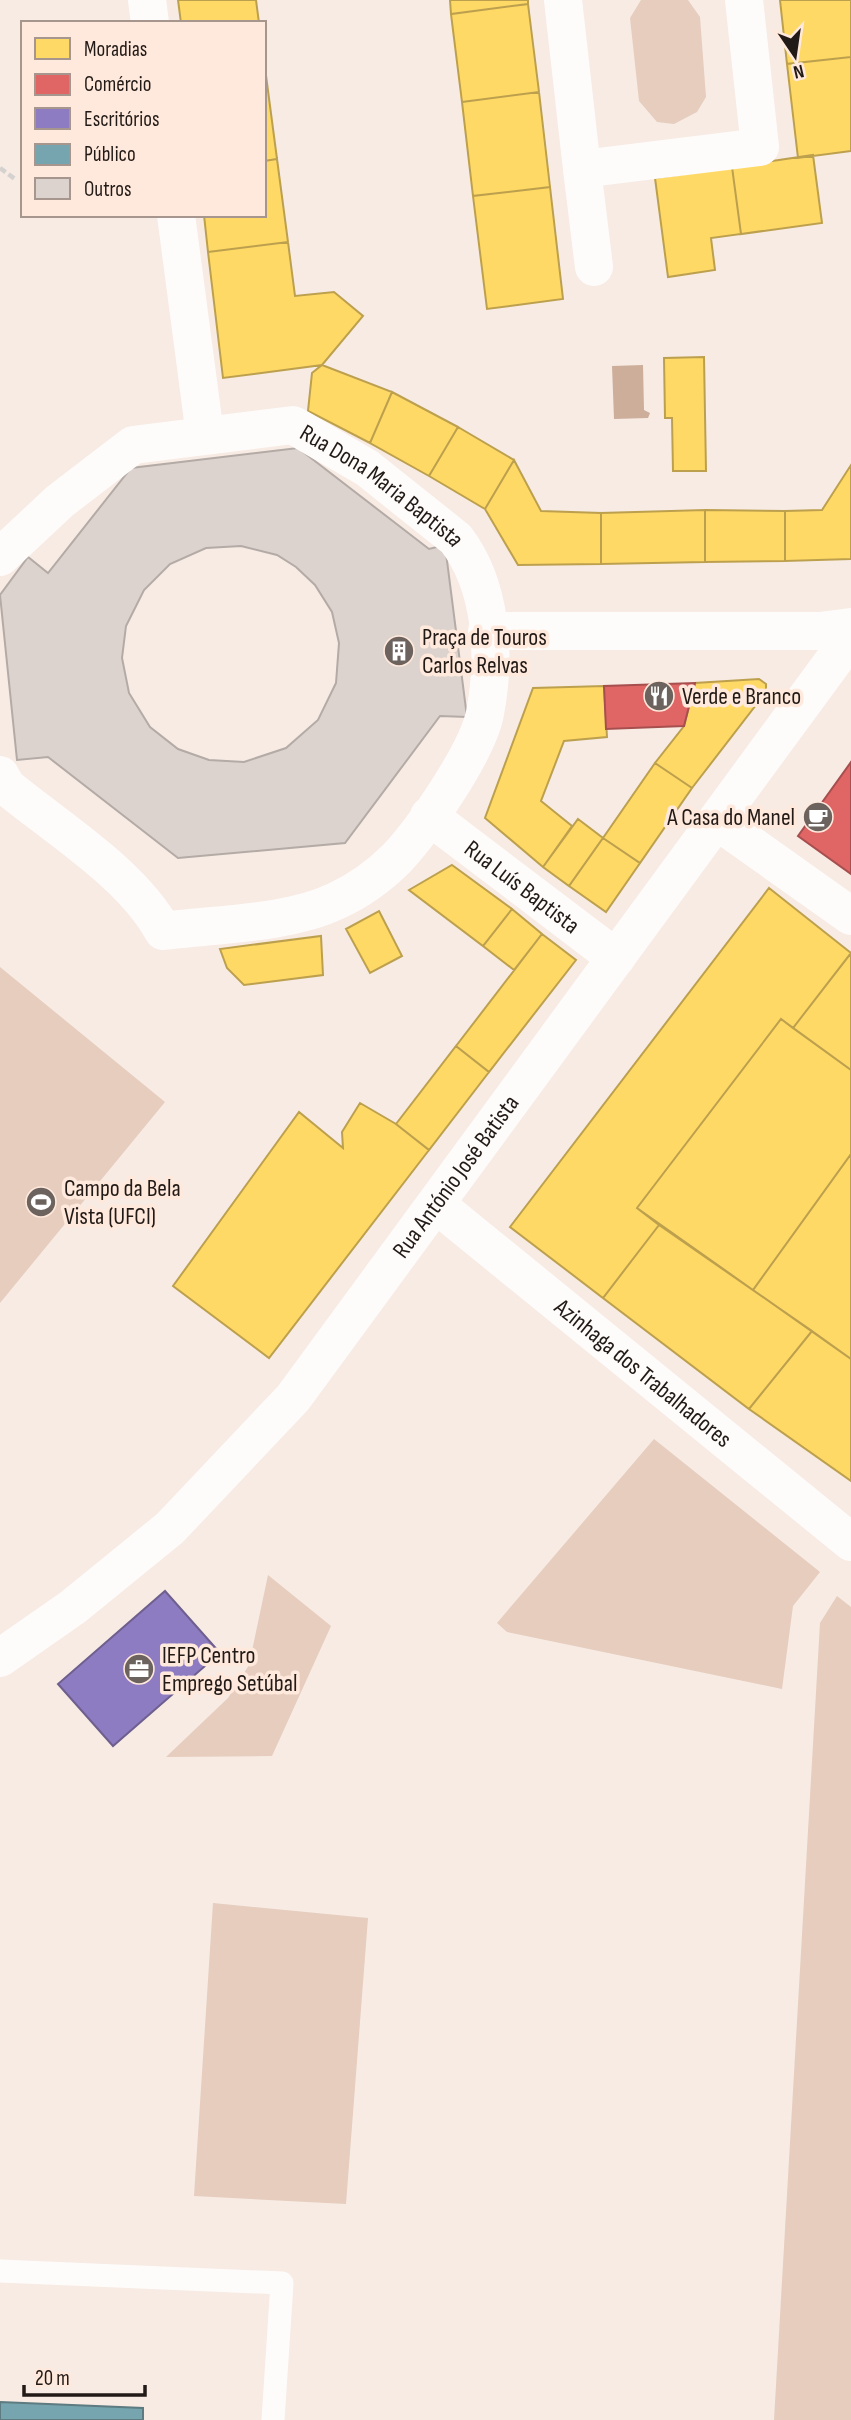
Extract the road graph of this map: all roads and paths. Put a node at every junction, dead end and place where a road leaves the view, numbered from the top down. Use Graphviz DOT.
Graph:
graph roads {
  1 [pos="147,0"];
  2 [pos="563,0"];
  3 [pos="744,0"];
  4 [pos="150,21"];
  5 [pos="0,168"];
  6 [pos="582,169"];
  7 [pos="15,179"];
  8 [pos="176,217"];
  9 [pos="594,267"];
  10 [pos="205,435"];
  11 [pos="0,557"];
  12 [pos="851,627"];
  13 [pos="487,631"];
  14 [pos="851,636"];
  15 [pos="0,775"];
  16 [pos="429,816"];
  17 [pos="717,821"];
  18 [pos="851,916"];
  19 [pos="617,958"];
  20 [pos="437,1205"];
  21 [pos="851,1542"];
  22 [pos="0,1658"];
  23 [pos="0,2271"];
  24 [pos="273,2420"];
  1 -- 4 [label="street"];
  2 -- 6 [label="street"];
  3 -- 6 [label="street"];
  5 -- 7 [label="path"];
  6 -- 9 [label="street"];
  8 -- 10 [label="street"];
  10 -- 11 [label="street, Rua Dona Maria Baptista"];
  10 -- 13 [label="street, Rua Dona Maria Baptista"];
  12 -- 13 [label="street"];
  13 -- 16 [label="street, Rua Dona Maria Baptista"];
  14 -- 17 [label="street, Rua António José Batista"];
  15 -- 16 [label="street, Rua Dona Maria Baptista"];
  16 -- 19 [label="street, Rua Luís Baptista"];
  17 -- 18 [label="street"];
  17 -- 19 [label="street, Rua António José Batista"];
  19 -- 20 [label="street, Rua António José Batista"];
  20 -- 21 [label="street, Azinhaga dos Trabalhadores"];
  20 -- 22 [label="street, Rua António José Batista"];
  23 -- 24 [label="lane"];
}
